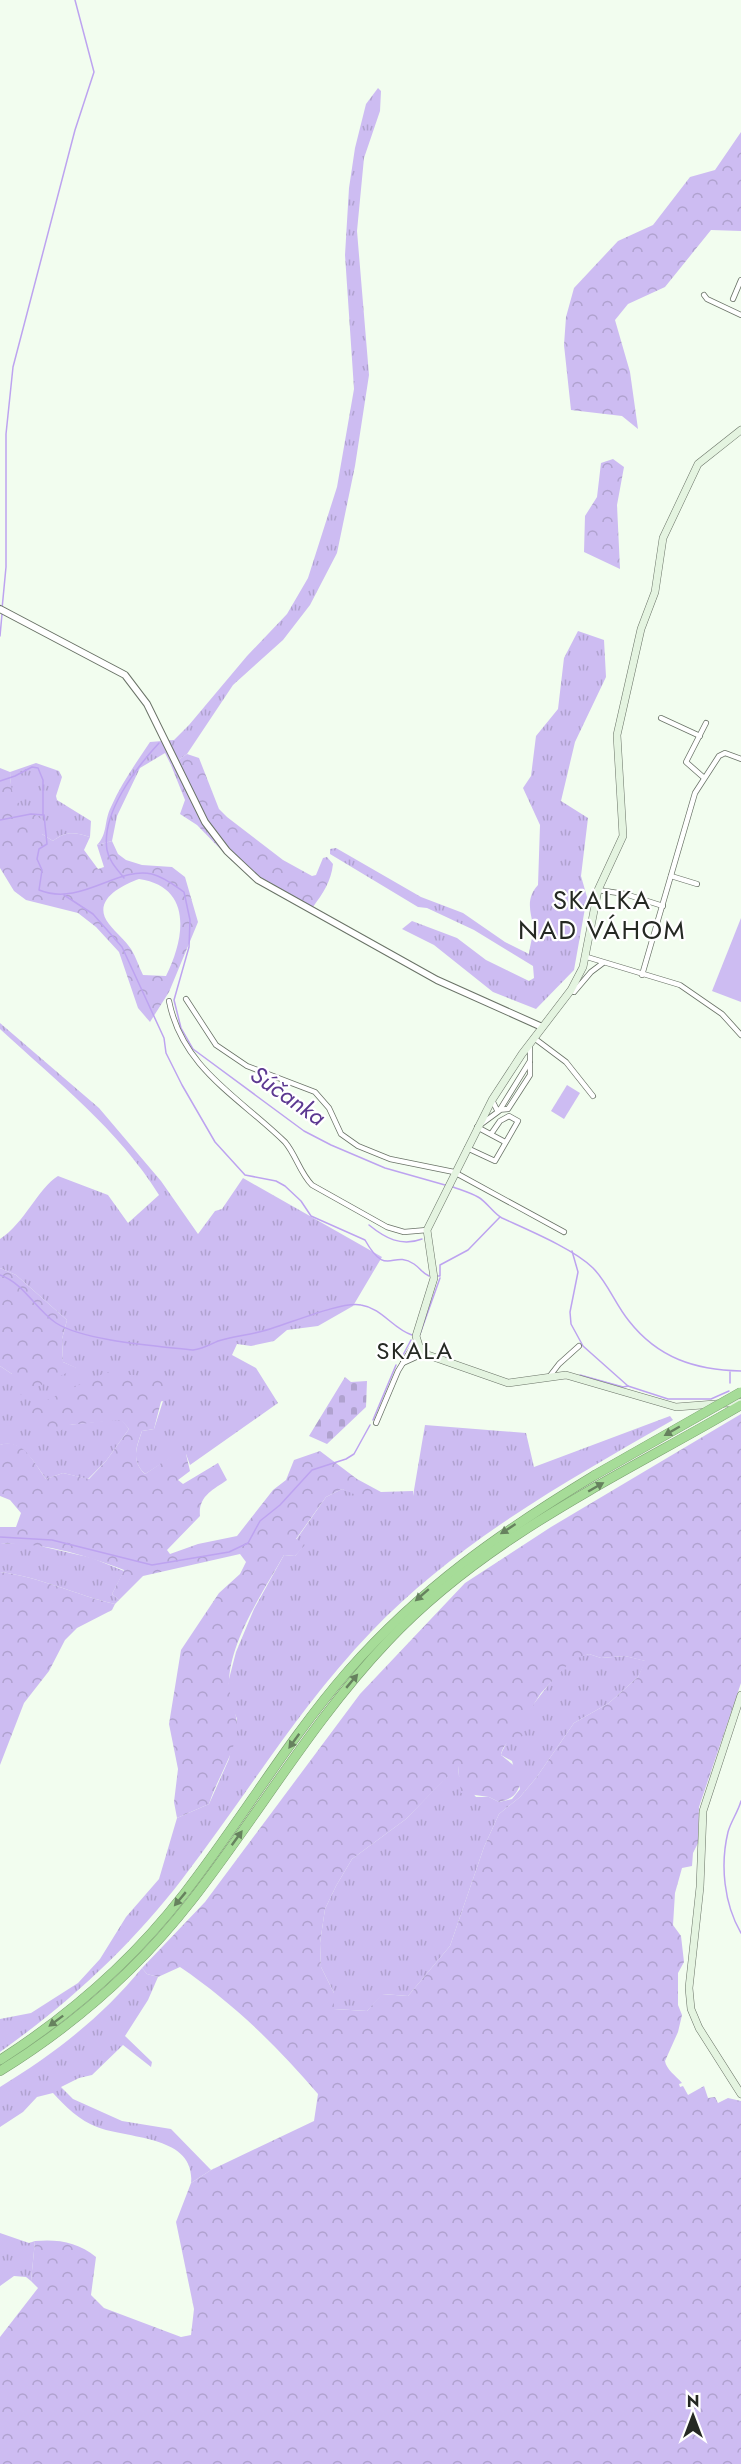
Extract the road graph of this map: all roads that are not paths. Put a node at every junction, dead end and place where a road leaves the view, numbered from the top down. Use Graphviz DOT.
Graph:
graph roads {
  1 [pos="741,280"];
  2 [pos="704,295"];
  3 [pos="733,298"];
  4 [pos="741,315"];
  5 [pos="741,430"];
  6 [pos="2,610"];
  7 [pos="661,718"];
  8 [pos="706,723"];
  9 [pos="700,736"];
  10 [pos="741,759"];
  11 [pos="704,777"];
  12 [pos="671,876"];
  13 [pos="697,884"];
  14 [pos="598,890"];
  15 [pos="663,906"];
  16 [pos="587,957"];
  17 [pos="606,963"];
  18 [pos="642,975"];
  19 [pos="571,990"];
  20 [pos="186,999"];
  21 [pos="169,1001"];
  22 [pos="543,1027"];
  23 [pos="741,1035"];
  24 [pos="532,1040"];
  25 [pos="592,1096"];
  26 [pos="492,1100"];
  27 [pos="499,1111"];
  28 [pos="478,1127"];
  29 [pos="491,1134"];
  30 [pos="505,1142"];
  31 [pos="467,1148"];
  32 [pos="454,1172"];
  33 [pos="427,1230"];
  34 [pos="564,1232"];
  35 [pos="417,1340"];
  36 [pos="579,1346"];
  37 [pos="425,1353"];
  38 [pos="402,1363"];
  39 [pos="549,1377"];
  40 [pos="741,1392"];
  41 [pos="741,1404"];
  42 [pos="376,1423"];
  43 [pos="741,1695"];
  44 [pos="0,2060"];
  45 [pos="0,2071"];
  46 [pos="741,2094"];
  1 -- 3 [label="street"];
  2 -- 4 [label="street"];
  5 -- 14 [label="main road"];
  6 -- 22 [label="street"];
  7 -- 9 [label="street"];
  8 -- 9 [label="street"];
  9 -- 11 [label="street"];
  10 -- 11 [label="street"];
  11 -- 12 [label="street"];
  12 -- 13 [label="street"];
  12 -- 15 [label="street"];
  14 -- 15 [label="street"];
  14 -- 16 [label="main road"];
  15 -- 18 [label="street"];
  16 -- 17 [label="street"];
  16 -- 19 [label="main road"];
  17 -- 18 [label="street"];
  17 -- 19 [label="street"];
  18 -- 23 [label="street"];
  19 -- 22 [label="main road"];
  20 -- 32 [label="street"];
  21 -- 33 [label="street"];
  22 -- 24 [label="main road"];
  24 -- 25 [label="street"];
  24 -- 26 [label="main road"];
  24 -- 27 [label="street"];
  26 -- 27 [label="street"];
  26 -- 28 [label="main road"];
  27 -- 28 [label="street"];
  28 -- 29 [label="street"];
  28 -- 31 [label="main road"];
  29 -- 30 [label="street"];
  29 -- 30 [label="street"];
  30 -- 31 [label="street"];
  31 -- 32 [label="main road"];
  32 -- 33 [label="main road"];
  32 -- 34 [label="street"];
  33 -- 35 [label="main road"];
  35 -- 37 [label="main road"];
  35 -- 38 [label="street"];
  36 -- 39 [label="street"];
  37 -- 38 [label="street"];
  37 -- 39 [label="main road"];
  38 -- 42 [label="street"];
  39 -- 41 [label="main road"];
  40 -- 44 [label="highway, one-way, bridge"];
  45 -- 41 [label="highway, one-way"];
  43 -- 46 [label="main road"];
}
